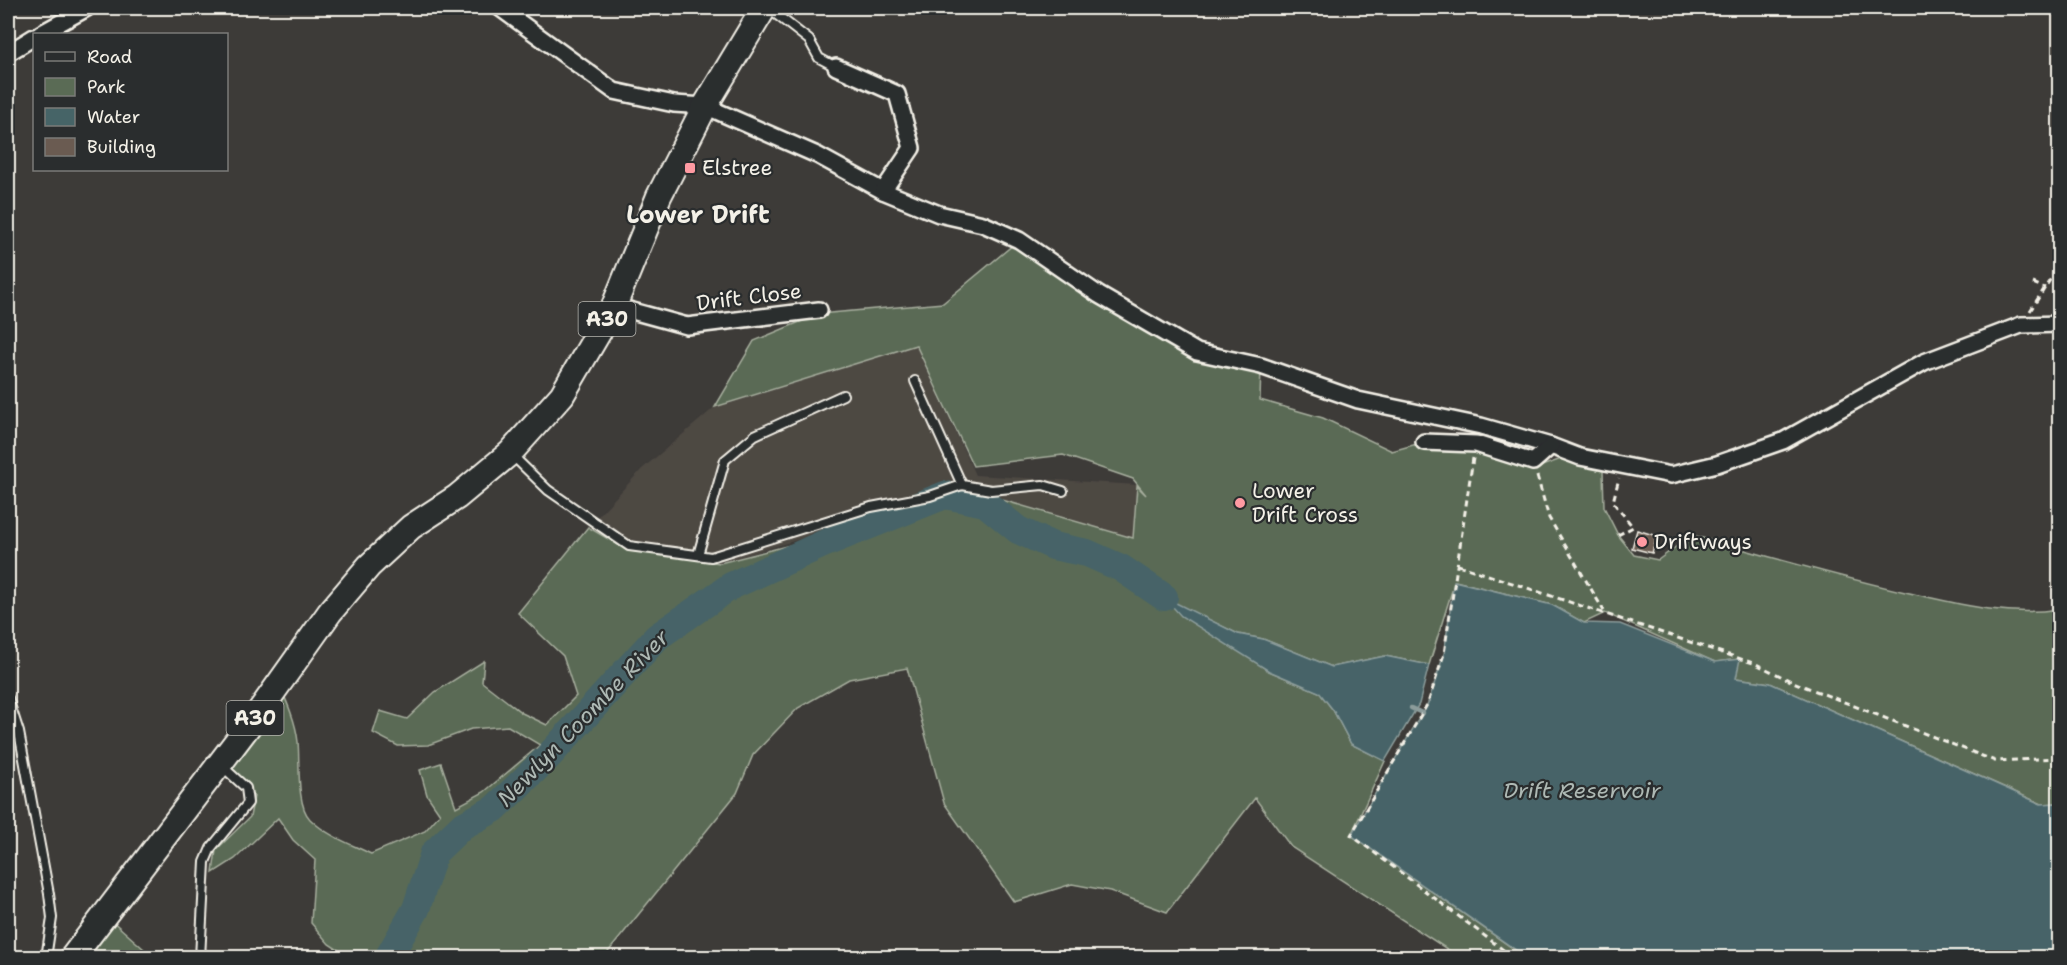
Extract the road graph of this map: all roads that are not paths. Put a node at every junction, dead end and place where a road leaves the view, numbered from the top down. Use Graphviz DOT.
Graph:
graph roads {
  1 [pos="87,8"];
  2 [pos="500,8"];
  3 [pos="766,8"];
  4 [pos="42,33"];
  5 [pos="33,39"];
  6 [pos="8,53"];
  7 [pos="836,68"];
  8 [pos="705,106"];
  9 [pos="883,191"];
  10 [pos="614,306"];
  11 [pos="819,310"];
  12 [pos="2060,324"];
  13 [pos="915,381"];
  14 [pos="843,395"];
  15 [pos="1424,442"];
  16 [pos="1551,446"];
  17 [pos="510,453"];
  18 [pos="962,485"];
  19 [pos="1063,491"];
  20 [pos="698,555"];
  21 [pos="8,698"];
  22 [pos="219,764"];
  23 [pos="46,957"];
  24 [pos="72,957"];
  25 [pos="200,957"];
  1 -- 4 [label="street"];
  2 -- 8 [label="street"];
  3 -- 7 [label="lane"];
  3 -- 8 [label="main road, A30"];
  5 -- 6 [label="street"];
  7 -- 9 [label="street"];
  8 -- 9 [label="street"];
  8 -- 10 [label="main road, A30"];
  9 -- 16 [label="street"];
  10 -- 11 [label="street, Drift Close"];
  10 -- 17 [label="main road, A30"];
  12 -- 16 [label="street"];
  13 -- 18 [label="lane"];
  14 -- 20 [label="lane"];
  15 -- 16 [label="street"];
  17 -- 20 [label="lane"];
  17 -- 22 [label="main road, A30"];
  18 -- 19 [label="lane"];
  18 -- 20 [label="lane"];
  21 -- 23 [label="lane"];
  22 -- 24 [label="main road, A30"];
  22 -- 25 [label="lane"];
}
